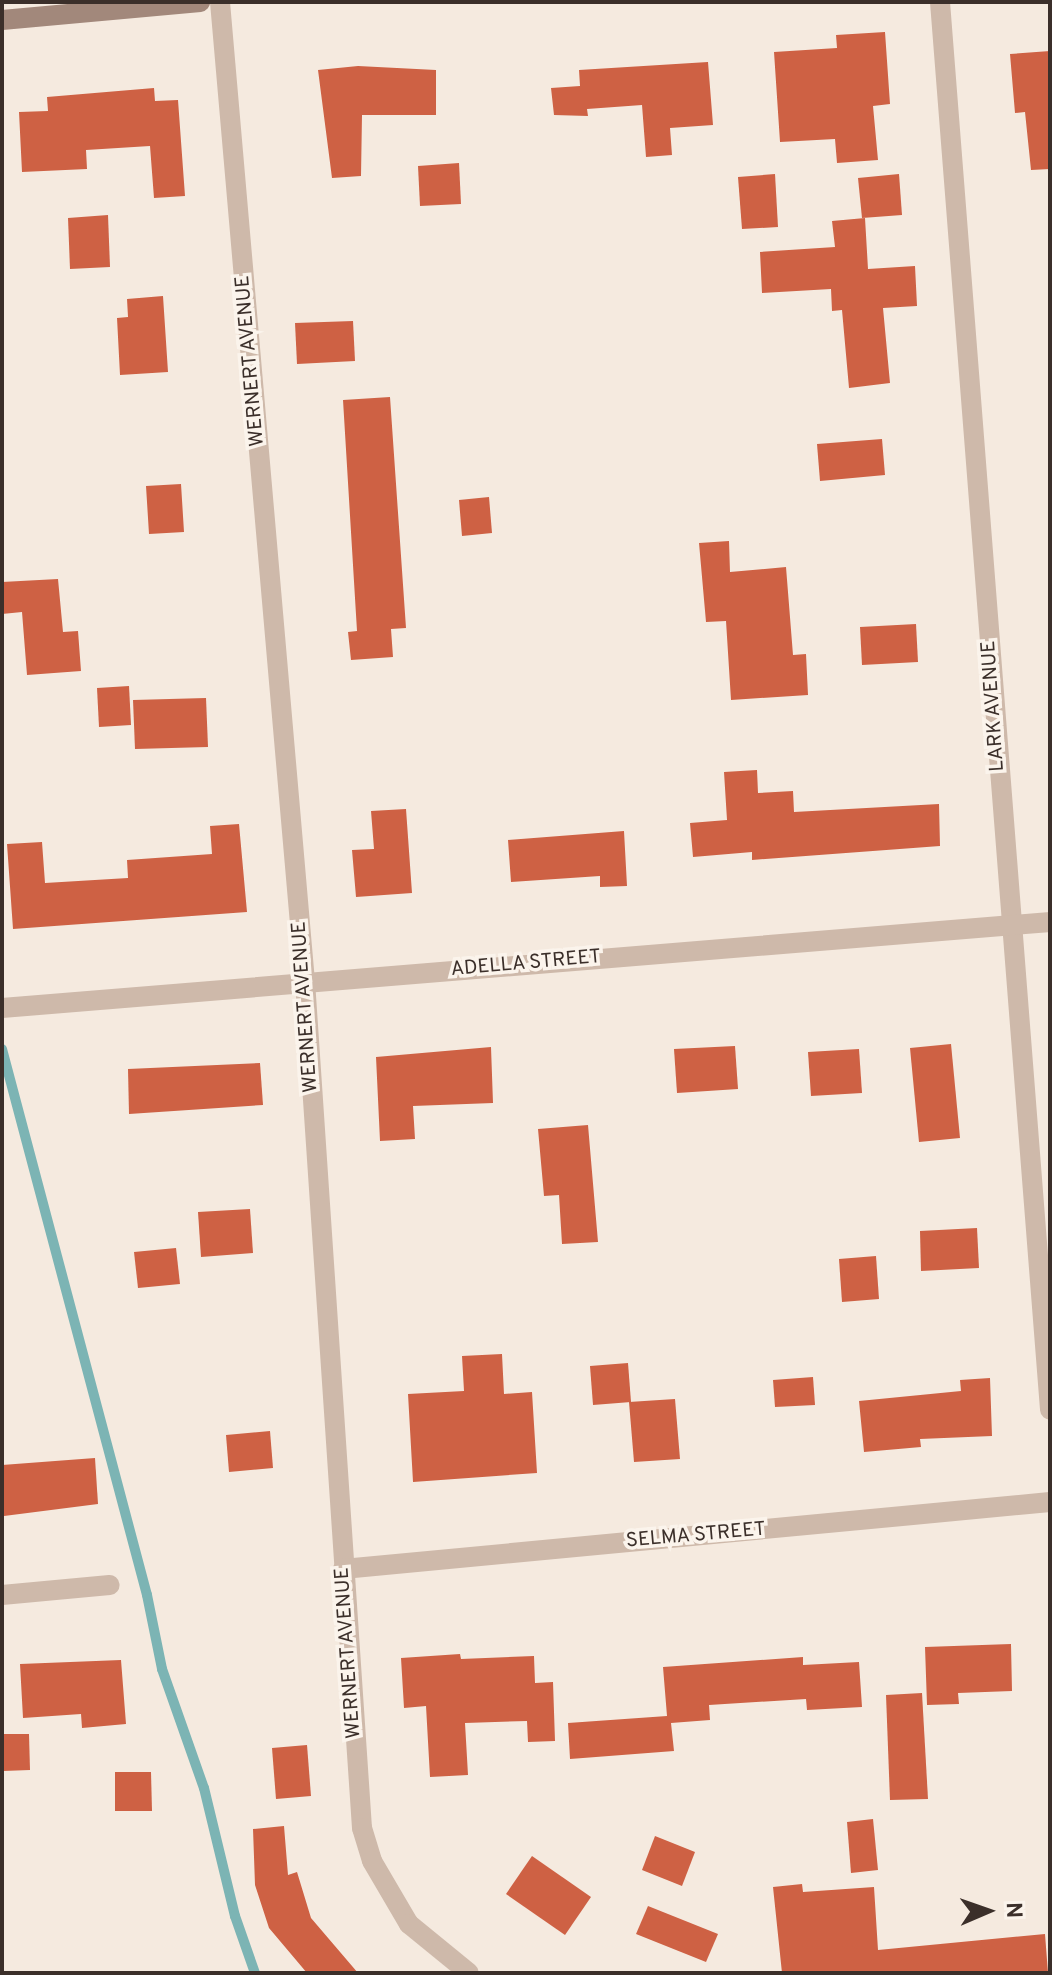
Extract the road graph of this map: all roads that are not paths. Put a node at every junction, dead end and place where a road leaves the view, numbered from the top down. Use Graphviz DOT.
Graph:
graph roads {
  1 [pos="200,2"];
  2 [pos="220,2"];
  3 [pos="940,2"];
  4 [pos="2,20"];
  5 [pos="1050,922"];
  6 [pos="1011,925"];
  7 [pos="305,981"];
  8 [pos="2,1008"];
  9 [pos="1050,1410"];
  10 [pos="1050,1502"];
  11 [pos="343,1569"];
  12 [pos="110,1585"];
  13 [pos="2,1595"];
  14 [pos="469,1973"];
  1 -- 4 [label="street"];
  2 -- 7 [label="street, WERNERT AVENUE"];
  3 -- 6 [label="street, LARK AVENUE"];
  5 -- 6 [label="street, ADELLA STREET"];
  6 -- 7 [label="street, ADELLA STREET"];
  6 -- 9 [label="street, LARK AVENUE"];
  7 -- 8 [label="street, ADELLA STREET"];
  7 -- 11 [label="street, WERNERT AVENUE"];
  10 -- 11 [label="street, SELMA STREET"];
  11 -- 14 [label="street, WERNERT AVENUE"];
  12 -- 13 [label="street"];
}
